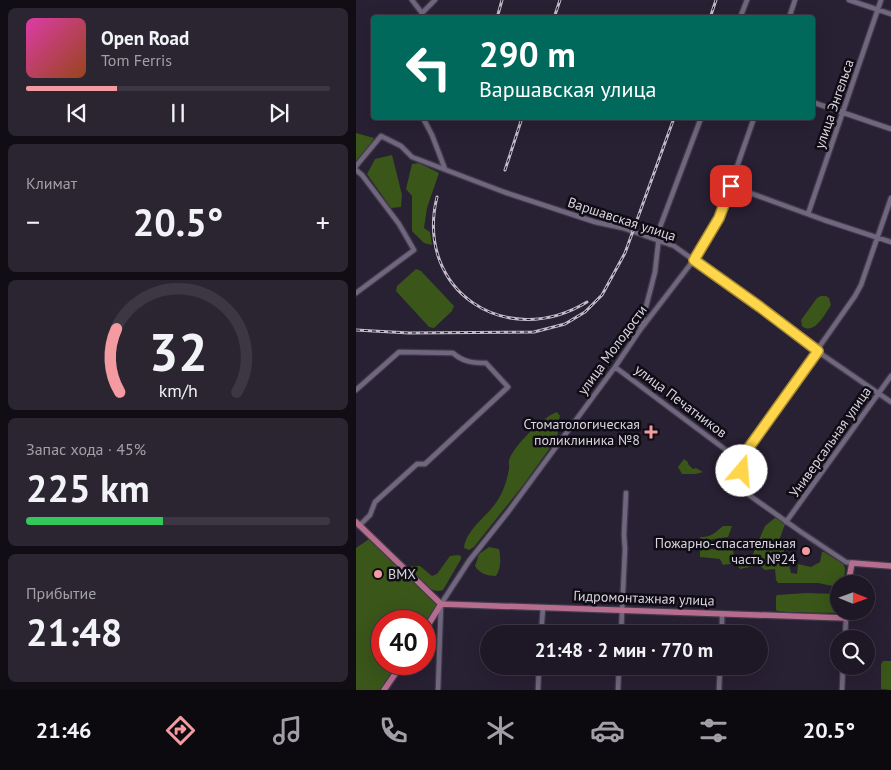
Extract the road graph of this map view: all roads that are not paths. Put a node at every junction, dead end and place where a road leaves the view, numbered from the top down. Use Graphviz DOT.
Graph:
graph roads {
  1 [pos="412,0"];
  2 [pos="435,0"];
  3 [pos="747,0"];
  4 [pos="795,0"];
  5 [pos="849,0"];
  6 [pos="881,0"];
  7 [pos="878,10"];
  8 [pos="891,14"];
  9 [pos="421,15"];
  10 [pos="741,15"];
  11 [pos="790,15"];
  12 [pos="815,103"];
  13 [pos="843,112"];
  14 [pos="424,120"];
  15 [pos="700,120"];
  16 [pos="753,120"];
  17 [pos="891,129"];
  18 [pos="356,166"];
  19 [pos="445,169"];
  20 [pos="356,170"];
  21 [pos="731,186"];
  22 [pos="891,198"];
  23 [pos="808,214"];
  24 [pos="878,238"];
  25 [pos="658,239"];
  26 [pos="891,242"];
  27 [pos="694,260"];
  28 [pos="356,293"];
  29 [pos="640,330"];
  30 [pos="818,351"];
  31 [pos="615,367"];
  32 [pos="891,376"];
  33 [pos="356,390"];
  34 [pos="878,393"];
  35 [pos="891,402"];
  36 [pos="742,462"];
  37 [pos="626,493"];
  38 [pos="786,522"];
  39 [pos="358,524"];
  40 [pos="852,564"];
  41 [pos="891,566"];
  42 [pos="850,575"];
  43 [pos="440,604"];
  44 [pos="543,608"];
  45 [pos="622,610"];
  46 [pos="436,611"];
  47 [pos="722,614"];
  48 [pos="830,615"];
  49 [pos="542,625"];
  50 [pos="621,625"];
  51 [pos="722,625"];
  52 [pos="394,675"];
  53 [pos="539,675"];
  54 [pos="619,675"];
  55 [pos="720,675"];
  56 [pos="843,675"];
  57 [pos="384,690"];
  58 [pos="438,690"];
  59 [pos="538,690"];
  60 [pos="618,690"];
  61 [pos="719,690"];
  62 [pos="842,690"];
  1 -- 9 [label="street"];
  2 -- 9 [label="street"];
  3 -- 10 [label="street"];
  4 -- 11 [label="street"];
  5 -- 7 [label="street"];
  6 -- 7 [label="street, улица Энгельса"];
  7 -- 8 [label="street"];
  7 -- 13 [label="street, улица Энгельса"];
  12 -- 13 [label="street"];
  13 -- 17 [label="street"];
  13 -- 23 [label="street, улица Энгельса"];
  14 -- 19 [label="street"];
  15 -- 25 [label="street"];
  16 -- 21 [label="street, улица Молодости"];
  18 -- 19 [label="street, Варшавская улица"];
  19 -- 25 [label="street, Варшавская улица"];
  20 -- 28 [label="street"];
  21 -- 23 [label="street"];
  21 -- 27 [label="street, улица Молодости"];
  22 -- 24 [label="street"];
  23 -- 24 [label="street"];
  24 -- 26 [label="street"];
  24 -- 30 [label="street"];
  25 -- 27 [label="street, Варшавская улица"];
  25 -- 29 [label="street"];
  27 -- 29 [label="street, улица Молодости"];
  27 -- 30 [label="street, Варшавская улица"];
  29 -- 31 [label="street, улица Молодости"];
  30 -- 34 [label="street, Варшавская улица"];
  30 -- 36 [label="street"];
  31 -- 36 [label="street, улица Печатников"];
  31 -- 43 [label="street, улица Молодости"];
  32 -- 34 [label="street, Универсальная улица"];
  33 -- 39 [label="street"];
  34 -- 35 [label="street, Варшавская улица"];
  34 -- 38 [label="street, Универсальная улица"];
  36 -- 38 [label="street"];
  37 -- 45 [label="street"];
  38 -- 40 [label="street"];
  39 -- 43 [label="main road"];
  40 -- 41 [label="main road"];
  40 -- 42 [label="main road"];
  43 -- 44 [label="main road, Гидромонтажная улица"];
  43 -- 46 [label="main road"];
  43 -- 58 [label="street"];
  44 -- 45 [label="main road, Гидромонтажная улица"];
  44 -- 49 [label="street"];
  45 -- 47 [label="main road, Гидромонтажная улица"];
  45 -- 50 [label="street"];
  47 -- 48 [label="main road, Гидромонтажная улица"];
  47 -- 51 [label="street"];
  52 -- 57 [label="main road"];
  53 -- 59 [label="street"];
  54 -- 60 [label="street"];
  55 -- 61 [label="street"];
  56 -- 62 [label="street"];
}
